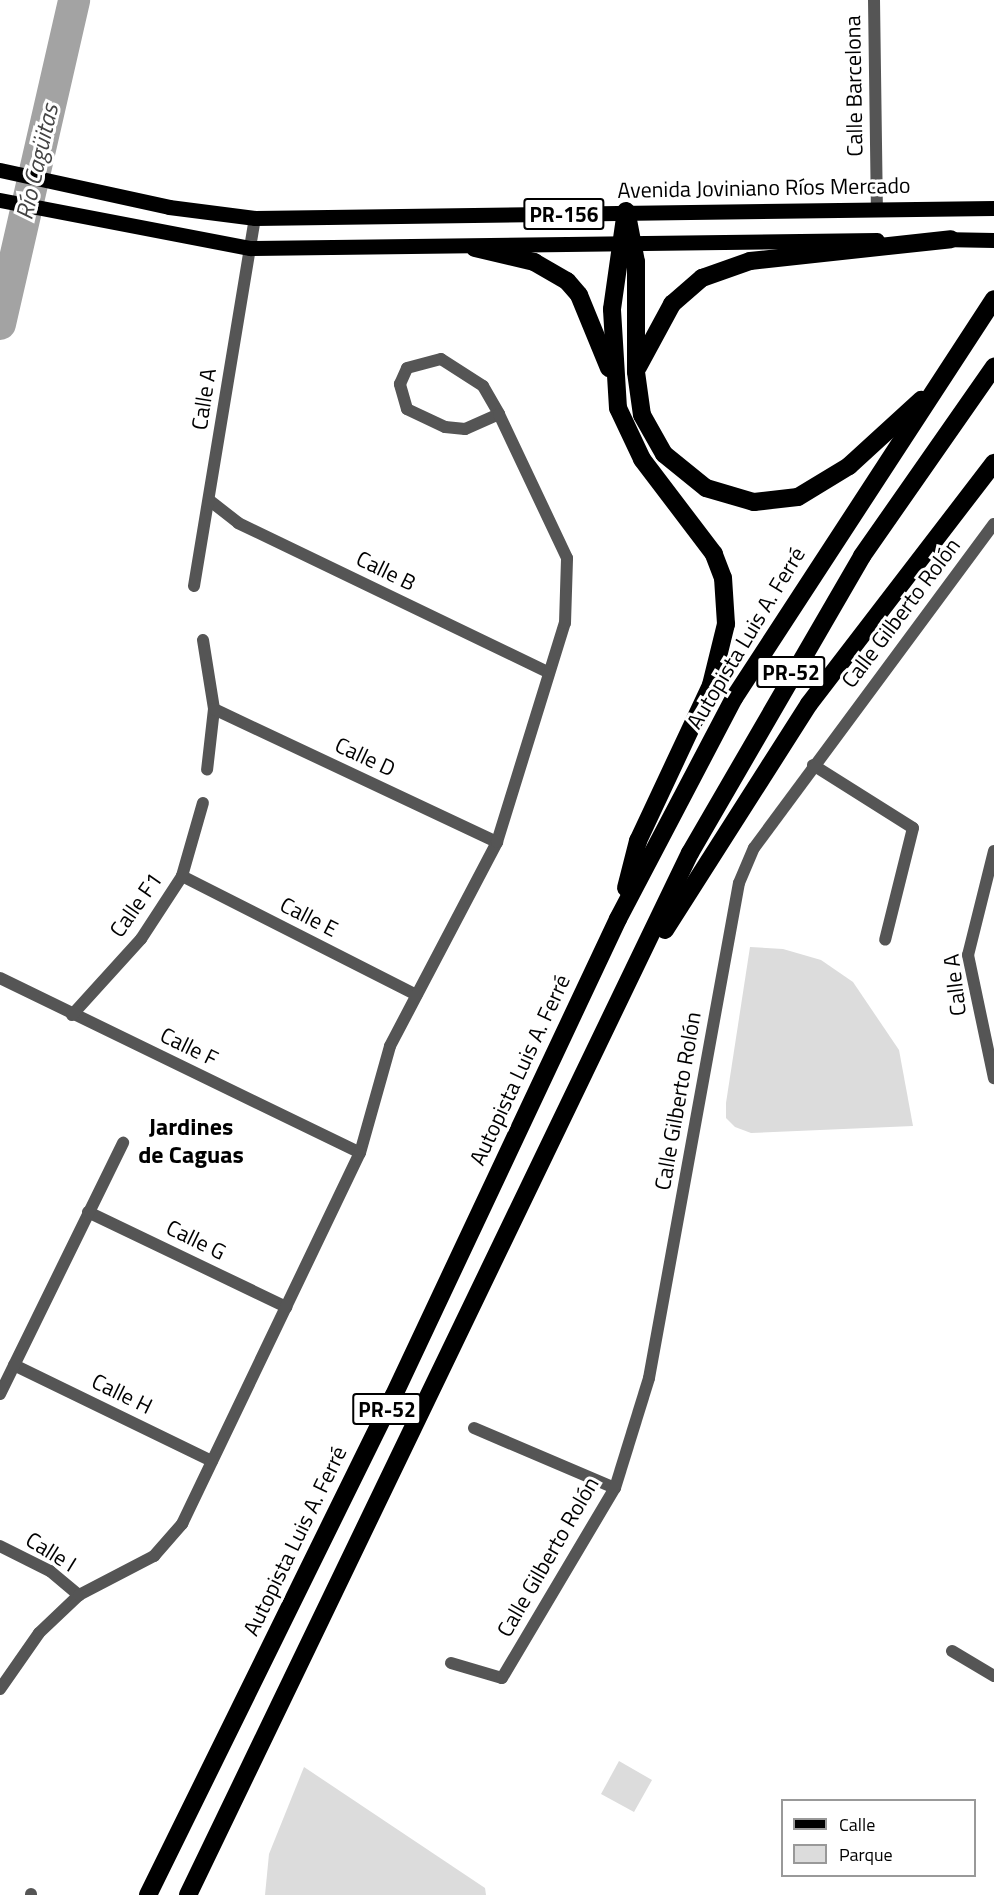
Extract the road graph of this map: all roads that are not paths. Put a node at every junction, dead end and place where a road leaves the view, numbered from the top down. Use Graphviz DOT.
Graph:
graph roads {
  1 [pos="874,0"];
  2 [pos="0,170"];
  3 [pos="0,200"];
  4 [pos="877,208"];
  5 [pos="994,208"];
  6 [pos="626,211"];
  7 [pos="255,218"];
  8 [pos="951,239"];
  9 [pos="994,240"];
  10 [pos="626,243"];
  11 [pos="250,248"];
  12 [pos="475,248"];
  13 [pos="994,299"];
  14 [pos="994,366"];
  15 [pos="636,372"];
  16 [pos="614,382"];
  17 [pos="929,394"];
  18 [pos="499,414"];
  19 [pos="994,463"];
  20 [pos="209,500"];
  21 [pos="994,524"];
  22 [pos="194,586"];
  23 [pos="203,640"];
  24 [pos="549,673"];
  25 [pos="214,709"];
  26 [pos="813,765"];
  27 [pos="207,770"];
  28 [pos="203,803"];
  29 [pos="498,842"];
  30 [pos="994,851"];
  31 [pos="182,876"];
  32 [pos="988,894"];
  33 [pos="618,919"];
  34 [pos="885,940"];
  35 [pos="0,978"];
  36 [pos="417,995"];
  37 [pos="623,998"];
  38 [pos="72,1015"];
  39 [pos="994,1078"];
  40 [pos="123,1143"];
  41 [pos="360,1153"];
  42 [pos="88,1212"];
  43 [pos="286,1307"];
  44 [pos="15,1365"];
  45 [pos="0,1394"];
  46 [pos="474,1428"];
  47 [pos="212,1461"];
  48 [pos="615,1488"];
  49 [pos="0,1546"];
  50 [pos="79,1595"];
  51 [pos="952,1651"];
  52 [pos="451,1663"];
  53 [pos="994,1676"];
  54 [pos="0,1689"];
  55 [pos="148,1895"];
  56 [pos="188,1895"];
  1 -- 4 [label="street, Calle Barcelona"];
  2 -- 7 [label="main road, Avenida Joviniano Ríos Mercado / PR-156"];
  3 -- 11 [label="main road, PR-156"];
  4 -- 5 [label="main road, Avenida Joviniano Ríos Mercado / PR-156"];
  4 -- 6 [label="main road, Avenida Joviniano Ríos Mercado / PR-156"];
  6 -- 7 [label="main road, Avenida Joviniano Ríos Mercado / PR-156"];
  6 -- 10 [label="highway"];
  7 -- 11 [label="street, Calle A"];
  8 -- 9 [label="main road, PR-156"];
  8 -- 10 [label="main road, PR-156"];
  8 -- 15 [label="highway"];
  10 -- 12 [label="main road, PR-156"];
  10 -- 15 [label="highway"];
  10 -- 16 [label="highway"];
  11 -- 12 [label="main road, PR-156"];
  11 -- 20 [label="street, Calle A"];
  12 -- 16 [label="highway"];
  13 -- 17 [label="highway, Autopista Luis A. Ferré / PR-52"];
  14 -- 37 [label="highway, PR-52"];
  15 -- 17 [label="highway"];
  16 -- 33 [label="highway"];
  17 -- 33 [label="highway, Autopista Luis A. Ferré / PR-52"];
  18 -- 18 [label="street"];
  18 -- 24 [label="street"];
  19 -- 37 [label="highway"];
  20 -- 22 [label="street, Calle A"];
  20 -- 24 [label="street, Calle B"];
  21 -- 26 [label="street, Calle Gilberto Rolón"];
  23 -- 25 [label="street"];
  24 -- 29 [label="street"];
  25 -- 27 [label="street"];
  25 -- 29 [label="street, Calle D"];
  26 -- 34 [label="street"];
  26 -- 48 [label="street, Calle Gilberto Rolón"];
  28 -- 31 [label="street, Calle F1"];
  29 -- 36 [label="street"];
  30 -- 32 [label="street, Calle A"];
  31 -- 36 [label="street, Calle E"];
  31 -- 38 [label="street, Calle F1"];
  32 -- 39 [label="street, Calle A"];
  33 -- 55 [label="highway, Autopista Luis A. Ferré / PR-52"];
  35 -- 38 [label="street, Calle F"];
  36 -- 41 [label="street"];
  37 -- 56 [label="highway, PR-52"];
  38 -- 41 [label="street, Calle F"];
  40 -- 42 [label="street"];
  41 -- 43 [label="street"];
  42 -- 43 [label="street, Calle G"];
  42 -- 44 [label="street"];
  43 -- 47 [label="street"];
  44 -- 45 [label="street"];
  44 -- 47 [label="street, Calle H"];
  46 -- 48 [label="street"];
  47 -- 50 [label="street"];
  48 -- 52 [label="street, Calle Gilberto Rolón"];
  49 -- 50 [label="street, Calle I"];
  50 -- 54 [label="street"];
  51 -- 53 [label="street"];
}
